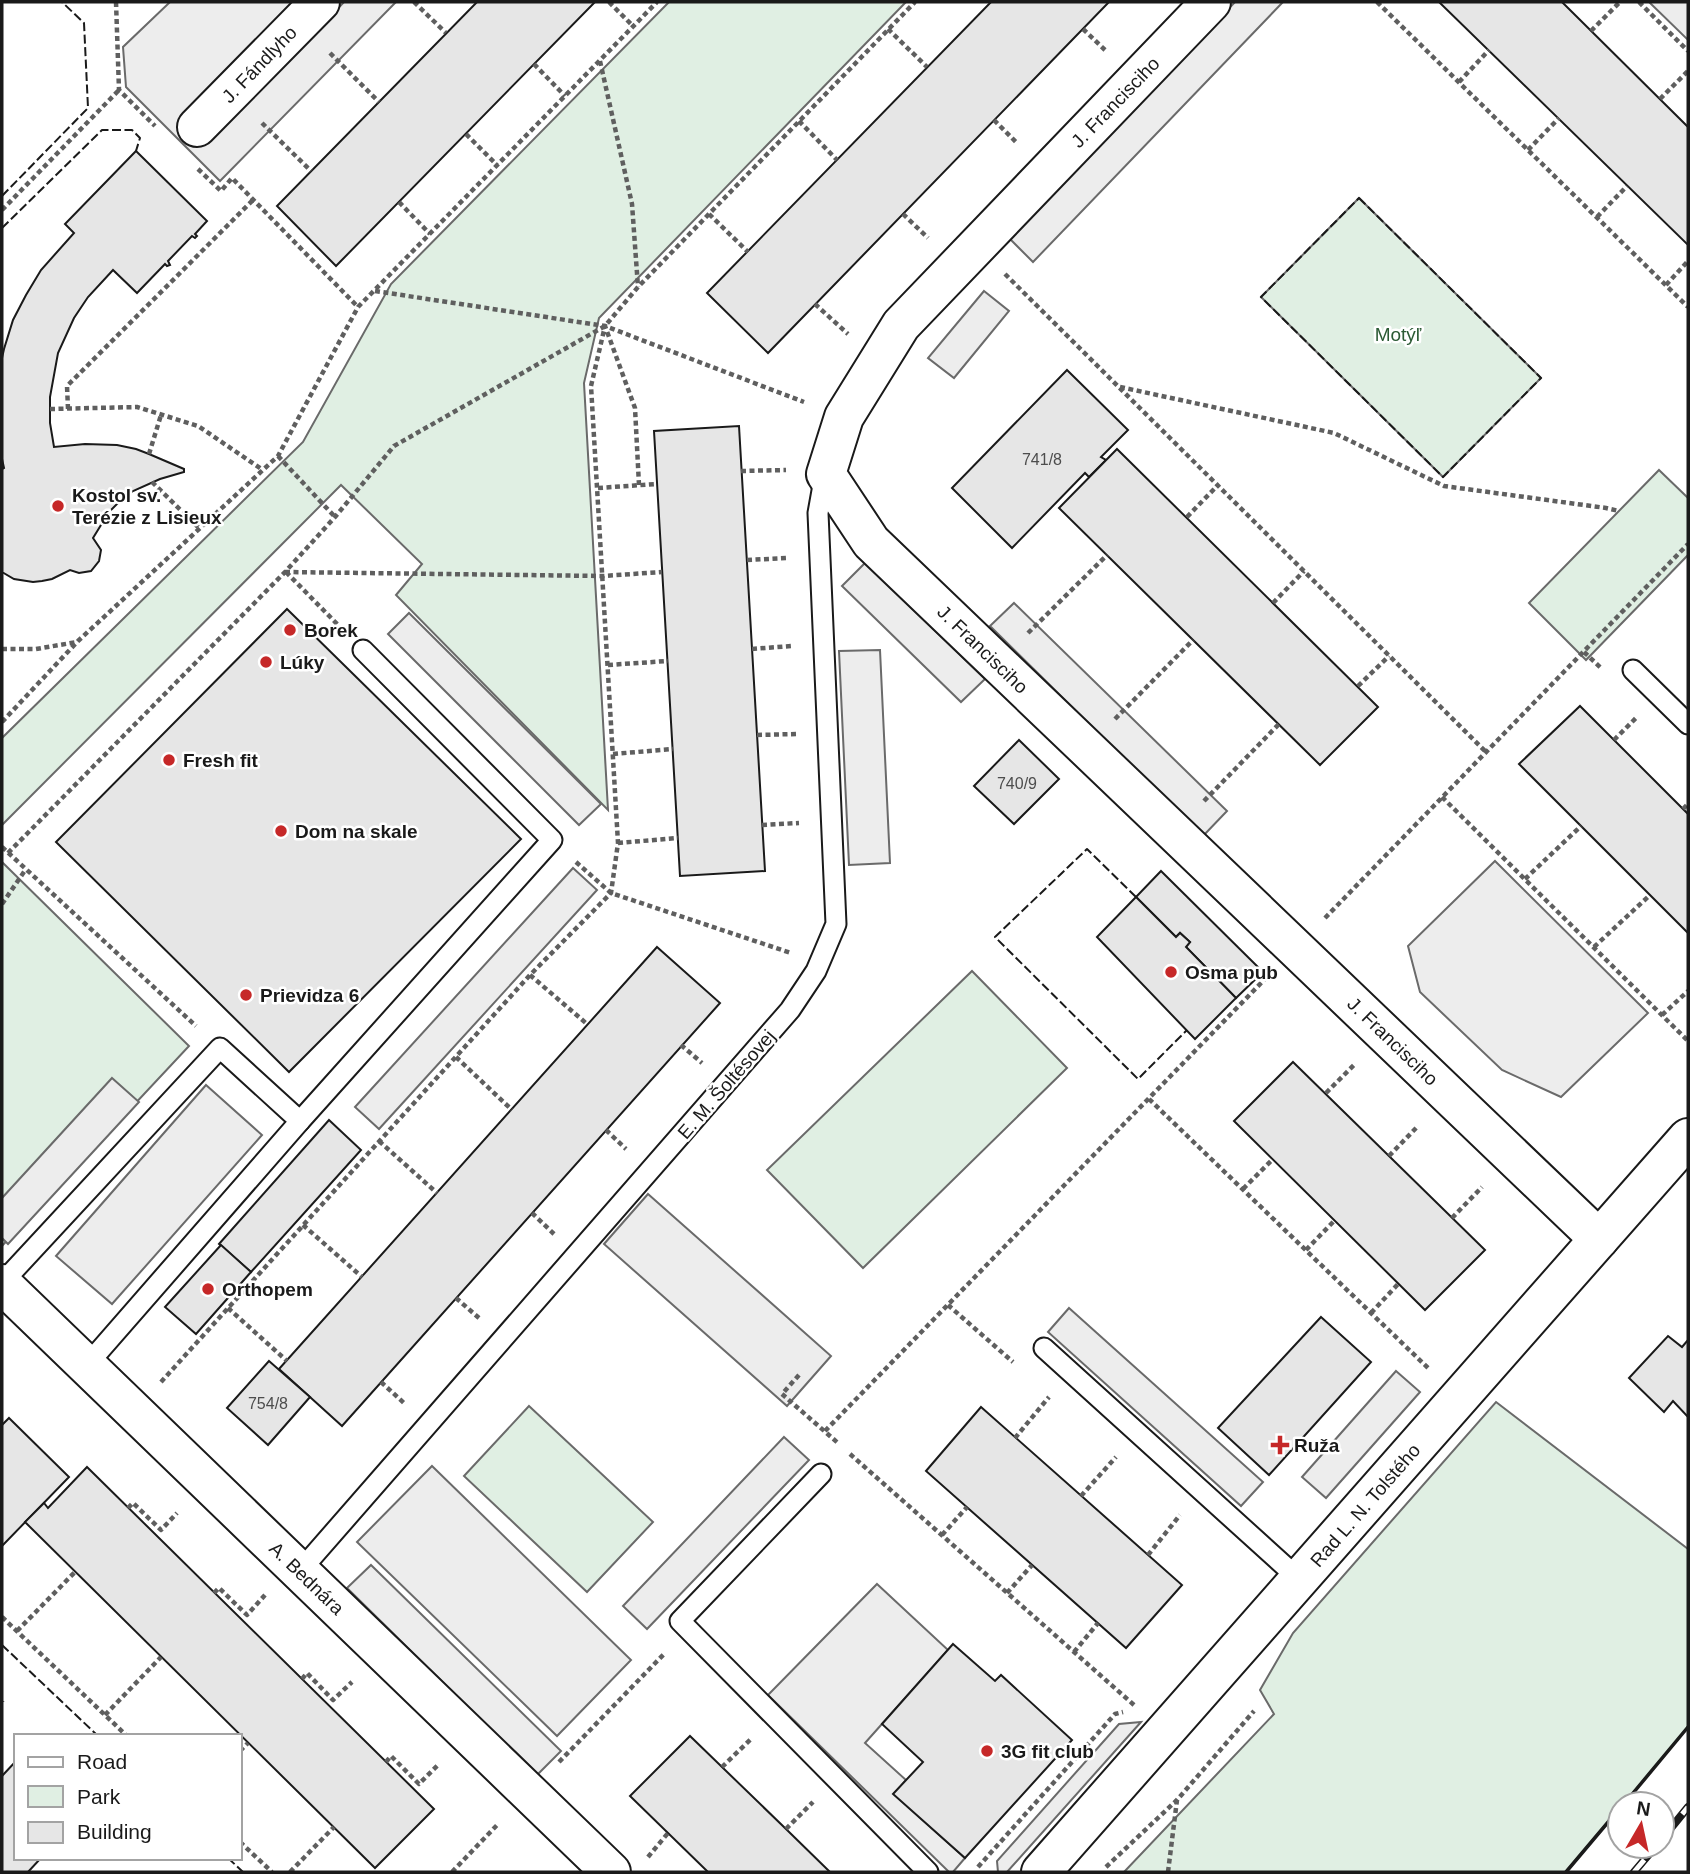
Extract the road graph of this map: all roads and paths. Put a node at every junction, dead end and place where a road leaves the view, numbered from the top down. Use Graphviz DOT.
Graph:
graph roads {
  1 [pos="320,2"];
  2 [pos="414,2"];
  3 [pos="609,2"];
  4 [pos="657,2"];
  5 [pos="915,2"];
  6 [pos="1211,2"];
  7 [pos="1377,2"];
  8 [pos="1620,2"];
  9 [pos="1639,2"];
  10 [pos="634,26"];
  11 [pos="888,29"];
  12 [pos="1083,29"];
  13 [pos="1591,31"];
  14 [pos="446,33"];
  15 [pos="1101,47"];
  16 [pos="1489,50"];
  17 [pos="1688,51"];
  18 [pos="600,61"];
  19 [pos="534,64"];
  20 [pos="927,67"];
  21 [pos="1688,71"];
  22 [pos="1459,82"];
  23 [pos="360,83"];
  24 [pos="119,90"];
  25 [pos="565,96"];
  26 [pos="1660,99"];
  27 [pos="379,102"];
  28 [pos="1559,118"];
  29 [pos="994,120"];
  30 [pos="799,121"];
  31 [pos="197,127"];
  32 [pos="466,134"];
  33 [pos="1013,138"];
  34 [pos="1528,150"];
  35 [pos="291,152"];
  36 [pos="837,160"];
  37 [pos="497,165"];
  38 [pos="311,171"];
  39 [pos="1627,186"];
  40 [pos="253,200"];
  41 [pos="399,202"];
  42 [pos="2,210"];
  43 [pos="709,214"];
  44 [pos="903,214"];
  45 [pos="1597,217"];
  46 [pos="922,233"];
  47 [pos="430,234"];
  48 [pos="976,246"];
  49 [pos="748,252"];
  50 [pos="1688,261"];
  51 [pos="1666,285"];
  52 [pos="638,287"];
  53 [pos="374,291"];
  54 [pos="815,304"];
  55 [pos="1688,307"];
  56 [pos="834,322"];
  57 [pos="605,326"];
  58 [pos="1119,387"];
  59 [pos="50,409"];
  60 [pos="68,409"];
  61 [pos="161,415"];
  62 [pos="844,416"];
  63 [pos="149,454"];
  64 [pos="278,456"];
  65 [pos="263,470"];
  66 [pos="765,470"];
  67 [pos="741,471"];
  68 [pos="825,474"];
  69 [pos="152,482"];
  70 [pos="657,484"];
  71 [pos="639,485"];
  72 [pos="1217,486"];
  73 [pos="597,488"];
  74 [pos="1619,512"];
  75 [pos="335,517"];
  76 [pos="1187,517"];
  77 [pos="200,529"];
  78 [pos="1688,544"];
  79 [pos="1107,555"];
  80 [pos="771,559"];
  81 [pos="747,560"];
  82 [pos="285,572"];
  83 [pos="662,572"];
  84 [pos="1304,572"];
  85 [pos="603,576"];
  86 [pos="1273,603"];
  87 [pos="1193,640"];
  88 [pos="78,641"];
  89 [pos="775,647"];
  90 [pos="2,649"];
  91 [pos="752,649"];
  92 [pos="363,650"];
  93 [pos="1389,656"];
  94 [pos="668,661"];
  95 [pos="998,664"];
  96 [pos="608,665"];
  97 [pos="1633,670"];
  98 [pos="1358,686"];
  99 [pos="1638,716"];
  100 [pos="2,722"];
  101 [pos="1279,724"];
  102 [pos="1688,724"];
  103 [pos="780,734"];
  104 [pos="757,735"];
  105 [pos="1614,740"];
  106 [pos="1086,748"];
  107 [pos="673,749"];
  108 [pos="1486,752"];
  109 [pos="613,754"];
  110 [pos="1442,797"];
  111 [pos="1688,804"];
  112 [pos="1683,809"];
  113 [pos="785,824"];
  114 [pos="762,825"];
  115 [pos="1581,826"];
  116 [pos="1174,832"];
  117 [pos="678,838"];
  118 [pos="552,840"];
  119 [pos="618,843"];
  120 [pos="2,847"];
  121 [pos="8,853"];
  122 [pos="26,869"];
  123 [pos="1525,879"];
  124 [pos="611,893"];
  125 [pos="1650,895"];
  126 [pos="2,904"];
  127 [pos="1594,947"];
  128 [pos="1295,948"];
  129 [pos="820,963"];
  130 [pos="530,975"];
  131 [pos="1688,991"];
  132 [pos="1662,1015"];
  133 [pos="587,1024"];
  134 [pos="1688,1041"];
  135 [pos="681,1045"];
  136 [pos="220,1048"];
  137 [pos="456,1057"];
  138 [pos="701,1063"];
  139 [pos="1349,1070"];
  140 [pos="1326,1093"];
  141 [pos="1149,1099"];
  142 [pos="512,1110"];
  143 [pos="300,1121"];
  144 [pos="606,1130"];
  145 [pos="1412,1132"];
  146 [pos="1688,1138"];
  147 [pos="379,1141"];
  148 [pos="625,1148"];
  149 [pos="1389,1156"];
  150 [pos="1273,1159"];
  151 [pos="1243,1189"];
  152 [pos="437,1193"];
  153 [pos="1475,1194"];
  154 [pos="532,1213"];
  155 [pos="1452,1218"];
  156 [pos="1335,1220"];
  157 [pos="303,1225"];
  158 [pos="551,1231"];
  159 [pos="1599,1239"];
  160 [pos="1306,1250"];
  161 [pos="362,1277"];
  162 [pos="1399,1283"];
  163 [pos="2,1284"];
  164 [pos="456,1298"];
  165 [pos="948,1305"];
  166 [pos="228,1308"];
  167 [pos="1371,1313"];
  168 [pos="477,1317"];
  169 [pos="1044,1348"];
  170 [pos="287,1361"];
  171 [pos="87,1365"];
  172 [pos="799,1375"];
  173 [pos="382,1382"];
  174 [pos="1459,1398"];
  175 [pos="402,1401"];
  176 [pos="135,1411"];
  177 [pos="1028,1422"];
  178 [pos="824,1432"];
  179 [pos="1015,1438"];
  180 [pos="821,1474"];
  181 [pos="1094,1482"];
  182 [pos="1081,1496"];
  183 [pos="967,1507"];
  184 [pos="128,1508"];
  185 [pos="160,1530"];
  186 [pos="942,1535"];
  187 [pos="1160,1540"];
  188 [pos="1147,1555"];
  189 [pos="1032,1565"];
  190 [pos="300,1571"];
  191 [pos="75,1572"];
  192 [pos="1299,1579"];
  193 [pos="214,1593"];
  194 [pos="1007,1593"];
  195 [pos="247,1615"];
  196 [pos="2,1617"];
  197 [pos="1098,1623"];
  198 [pos="687,1629"];
  199 [pos="17,1632"];
  200 [pos="1074,1651"];
  201 [pos="161,1657"];
  202 [pos="302,1679"];
  203 [pos="333,1700"];
  204 [pos="1254,1711"];
  205 [pos="105,1715"];
  206 [pos="125,1734"];
  207 [pos="248,1743"];
  208 [pos="242,1749"];
  209 [pos="736,1754"];
  210 [pos="386,1762"];
  211 [pos="722,1767"];
  212 [pos="419,1784"];
  213 [pos="529,1792"];
  214 [pos="1177,1800"];
  215 [pos="798,1816"];
  216 [pos="334,1827"];
  217 [pos="786,1829"];
  218 [pos="242,1844"];
  219 [pos="978,1867"];
  220 [pos="272,1872"];
  221 [pos="290,1872"];
  222 [pos="452,1872"];
  223 [pos="611,1872"];
  224 [pos="928,1872"];
  225 [pos="1041,1872"];
  226 [pos="1101,1872"];
  227 [pos="1168,1872"];
  1 -- 31 [label="street, J. Fándlyho"];
  2 -- 14 [label="path"];
  3 -- 10 [label="path"];
  4 -- 10 [label="path"];
  5 -- 11 [label="path"];
  6 -- 48 [label="street, J. Francisciho"];
  7 -- 22 [label="path"];
  8 -- 13 [label="path"];
  9 -- 17 [label="path"];
  10 -- 18 [label="path"];
  11 -- 20 [label="path"];
  11 -- 30 [label="path"];
  12 -- 15 [label="path"];
  16 -- 22 [label="path"];
  18 -- 25 [label="path"];
  18 -- 52 [label="path"];
  19 -- 25 [label="path"];
  21 -- 26 [label="path"];
  22 -- 34 [label="path"];
  23 -- 27 [label="path"];
  24 -- 42 [label="path"];
  25 -- 37 [label="path"];
  28 -- 34 [label="path"];
  29 -- 33 [label="path"];
  30 -- 36 [label="path"];
  30 -- 43 [label="path"];
  32 -- 37 [label="path"];
  34 -- 45 [label="path"];
  35 -- 38 [label="path"];
  37 -- 47 [label="path"];
  39 -- 45 [label="path"];
  40 -- 60 [label="path"];
  41 -- 47 [label="path"];
  43 -- 49 [label="path"];
  43 -- 52 [label="path"];
  44 -- 46 [label="path"];
  45 -- 51 [label="path"];
  47 -- 53 [label="path"];
  48 -- 58 [label="path"];
  48 -- 62 [label="street, J. Francisciho"];
  50 -- 51 [label="path"];
  51 -- 55 [label="path"];
  52 -- 57 [label="path"];
  53 -- 57 [label="path"];
  53 -- 64 [label="path"];
  54 -- 56 [label="path"];
  57 -- 62 [label="path"];
  57 -- 71 [label="path"];
  57 -- 73 [label="path"];
  57 -- 75 [label="path"];
  58 -- 72 [label="path"];
  58 -- 74 [label="path"];
  59 -- 60 [label="path"];
  60 -- 61 [label="path"];
  61 -- 63 [label="path"];
  61 -- 65 [label="path"];
  62 -- 68 [label="street, J. Francisciho"];
  64 -- 65 [label="path"];
  64 -- 75 [label="path"];
  65 -- 77 [label="path"];
  66 -- 67 [label="path"];
  68 -- 95 [label="street, J. Francisciho"];
  68 -- 129 [label="lane, E. M. Šoltésovej"];
  69 -- 77 [label="path"];
  70 -- 71 [label="path"];
  71 -- 73 [label="path"];
  72 -- 76 [label="path"];
  72 -- 84 [label="path"];
  73 -- 85 [label="path"];
  75 -- 82 [label="path"];
  77 -- 88 [label="path"];
  78 -- 108 [label="path"];
  79 -- 95 [label="path"];
  80 -- 81 [label="path"];
  82 -- 85 [label="path"];
  82 -- 92 [label="path"];
  82 -- 121 [label="path"];
  83 -- 85 [label="path"];
  84 -- 86 [label="path"];
  84 -- 93 [label="path"];
  85 -- 96 [label="path"];
  87 -- 106 [label="path"];
  88 -- 90 [label="path"];
  88 -- 100 [label="path"];
  89 -- 91 [label="path"];
  92 -- 118 [label="lane"];
  93 -- 98 [label="path"];
  93 -- 108 [label="path"];
  94 -- 96 [label="path"];
  95 -- 106 [label="street, J. Francisciho"];
  96 -- 109 [label="path"];
  97 -- 102 [label="lane"];
  99 -- 105 [label="path"];
  101 -- 116 [label="path"];
  103 -- 104 [label="path"];
  106 -- 116 [label="street, J. Francisciho"];
  107 -- 109 [label="path"];
  108 -- 110 [label="path"];
  109 -- 119 [label="path"];
  110 -- 123 [label="path"];
  110 -- 128 [label="path"];
  111 -- 112 [label="path"];
  113 -- 114 [label="path"];
  115 -- 123 [label="path"];
  116 -- 128 [label="street, J. Francisciho"];
  117 -- 119 [label="path"];
  118 -- 124 [label="path"];
  118 -- 143 [label="lane"];
  119 -- 124 [label="path"];
  120 -- 121 [label="path"];
  121 -- 122 [label="path"];
  122 -- 126 [label="path"];
  122 -- 136 [label="path"];
  123 -- 127 [label="path"];
  124 -- 129 [label="path"];
  124 -- 130 [label="path"];
  125 -- 127 [label="path"];
  127 -- 132 [label="path"];
  128 -- 141 [label="path"];
  128 -- 159 [label="street, J. Francisciho"];
  129 -- 190 [label="lane, E. M. Šoltésovej"];
  130 -- 133 [label="path"];
  130 -- 137 [label="path"];
  131 -- 132 [label="path"];
  132 -- 134 [label="path"];
  135 -- 138 [label="path"];
  136 -- 143 [label="lane"];
  136 -- 163 [label="lane"];
  137 -- 142 [label="path"];
  137 -- 147 [label="path"];
  139 -- 140 [label="path"];
  141 -- 151 [label="path"];
  141 -- 165 [label="path"];
  143 -- 171 [label="lane"];
  144 -- 148 [label="path"];
  145 -- 149 [label="path"];
  146 -- 159 [label="street, Rad L. N. Tolstého"];
  147 -- 152 [label="path"];
  147 -- 157 [label="path"];
  150 -- 151 [label="path"];
  151 -- 160 [label="path"];
  153 -- 155 [label="path"];
  154 -- 158 [label="path"];
  156 -- 160 [label="path"];
  157 -- 161 [label="path"];
  157 -- 166 [label="path"];
  159 -- 174 [label="street, Rad L. N. Tolstého"];
  160 -- 167 [label="path"];
  162 -- 167 [label="path"];
  163 -- 171 [label="street, A. Bednára"];
  164 -- 168 [label="path"];
  165 -- 169 [label="path"];
  165 -- 178 [label="path"];
  166 -- 170 [label="path"];
  166 -- 176 [label="path"];
  167 -- 174 [label="path"];
  169 -- 192 [label="lane"];
  171 -- 176 [label="street, A. Bednára"];
  172 -- 178 [label="path"];
  173 -- 175 [label="path"];
  174 -- 192 [label="street, Rad L. N. Tolstého"];
  176 -- 190 [label="street, A. Bednára"];
  177 -- 179 [label="path"];
  178 -- 186 [label="path"];
  180 -- 198 [label="lane"];
  181 -- 182 [label="path"];
  183 -- 186 [label="path"];
  184 -- 185 [label="path"];
  186 -- 194 [label="path"];
  187 -- 188 [label="path"];
  189 -- 194 [label="path"];
  190 -- 213 [label="street, A. Bednára"];
  191 -- 199 [label="path"];
  192 -- 225 [label="street, Rad L. N. Tolstého"];
  193 -- 195 [label="path"];
  194 -- 200 [label="path"];
  196 -- 199 [label="path"];
  197 -- 200 [label="path"];
  198 -- 213 [label="path"];
  198 -- 224 [label="lane"];
  199 -- 205 [label="path"];
  200 -- 219 [label="path"];
  201 -- 205 [label="path"];
  202 -- 203 [label="path"];
  204 -- 214 [label="path"];
  205 -- 206 [label="path"];
  207 -- 208 [label="path"];
  209 -- 211 [label="path"];
  210 -- 212 [label="path"];
  213 -- 222 [label="path"];
  213 -- 223 [label="street, A. Bednára"];
  214 -- 226 [label="path"];
  214 -- 227 [label="path"];
  215 -- 217 [label="path"];
  216 -- 221 [label="path"];
  218 -- 220 [label="path"];
}
